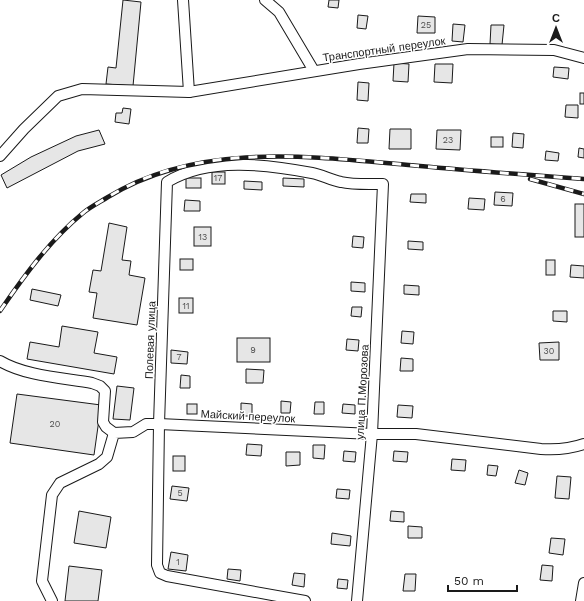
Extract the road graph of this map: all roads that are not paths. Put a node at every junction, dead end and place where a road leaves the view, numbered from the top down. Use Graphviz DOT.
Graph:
graph roads {
  1 [pos="183,0"];
  2 [pos="265,0"];
  3 [pos="584,58"];
  4 [pos="314,71"];
  5 [pos="189,92"];
  6 [pos="0,156"];
  7 [pos="383,184"];
  8 [pos="0,361"];
  9 [pos="159,424"];
  10 [pos="114,433"];
  11 [pos="372,434"];
  12 [pos="584,444"];
  13 [pos="584,583"];
  14 [pos="52,601"];
  15 [pos="304,601"];
  16 [pos="357,601"];
  17 [pos="581,601"];
  1 -- 5 [label="street"];
  2 -- 4 [label="street"];
  3 -- 4 [label="street, Транспортный переулок"];
  4 -- 5 [label="street, Транспортный переулок"];
  5 -- 6 [label="street, Транспортный переулок"];
  7 -- 9 [label="street, Полевая улица"];
  7 -- 11 [label="street, улица П.Морозова"];
  8 -- 10 [label="street"];
  9 -- 10 [label="street, Майский переулок"];
  9 -- 11 [label="street, Майский переулок"];
  9 -- 15 [label="street, Полевая улица"];
  10 -- 14 [label="street"];
  11 -- 12 [label="street, Майский переулок"];
  11 -- 16 [label="street, улица П.Морозова"];
  13 -- 17 [label="street"];
}
